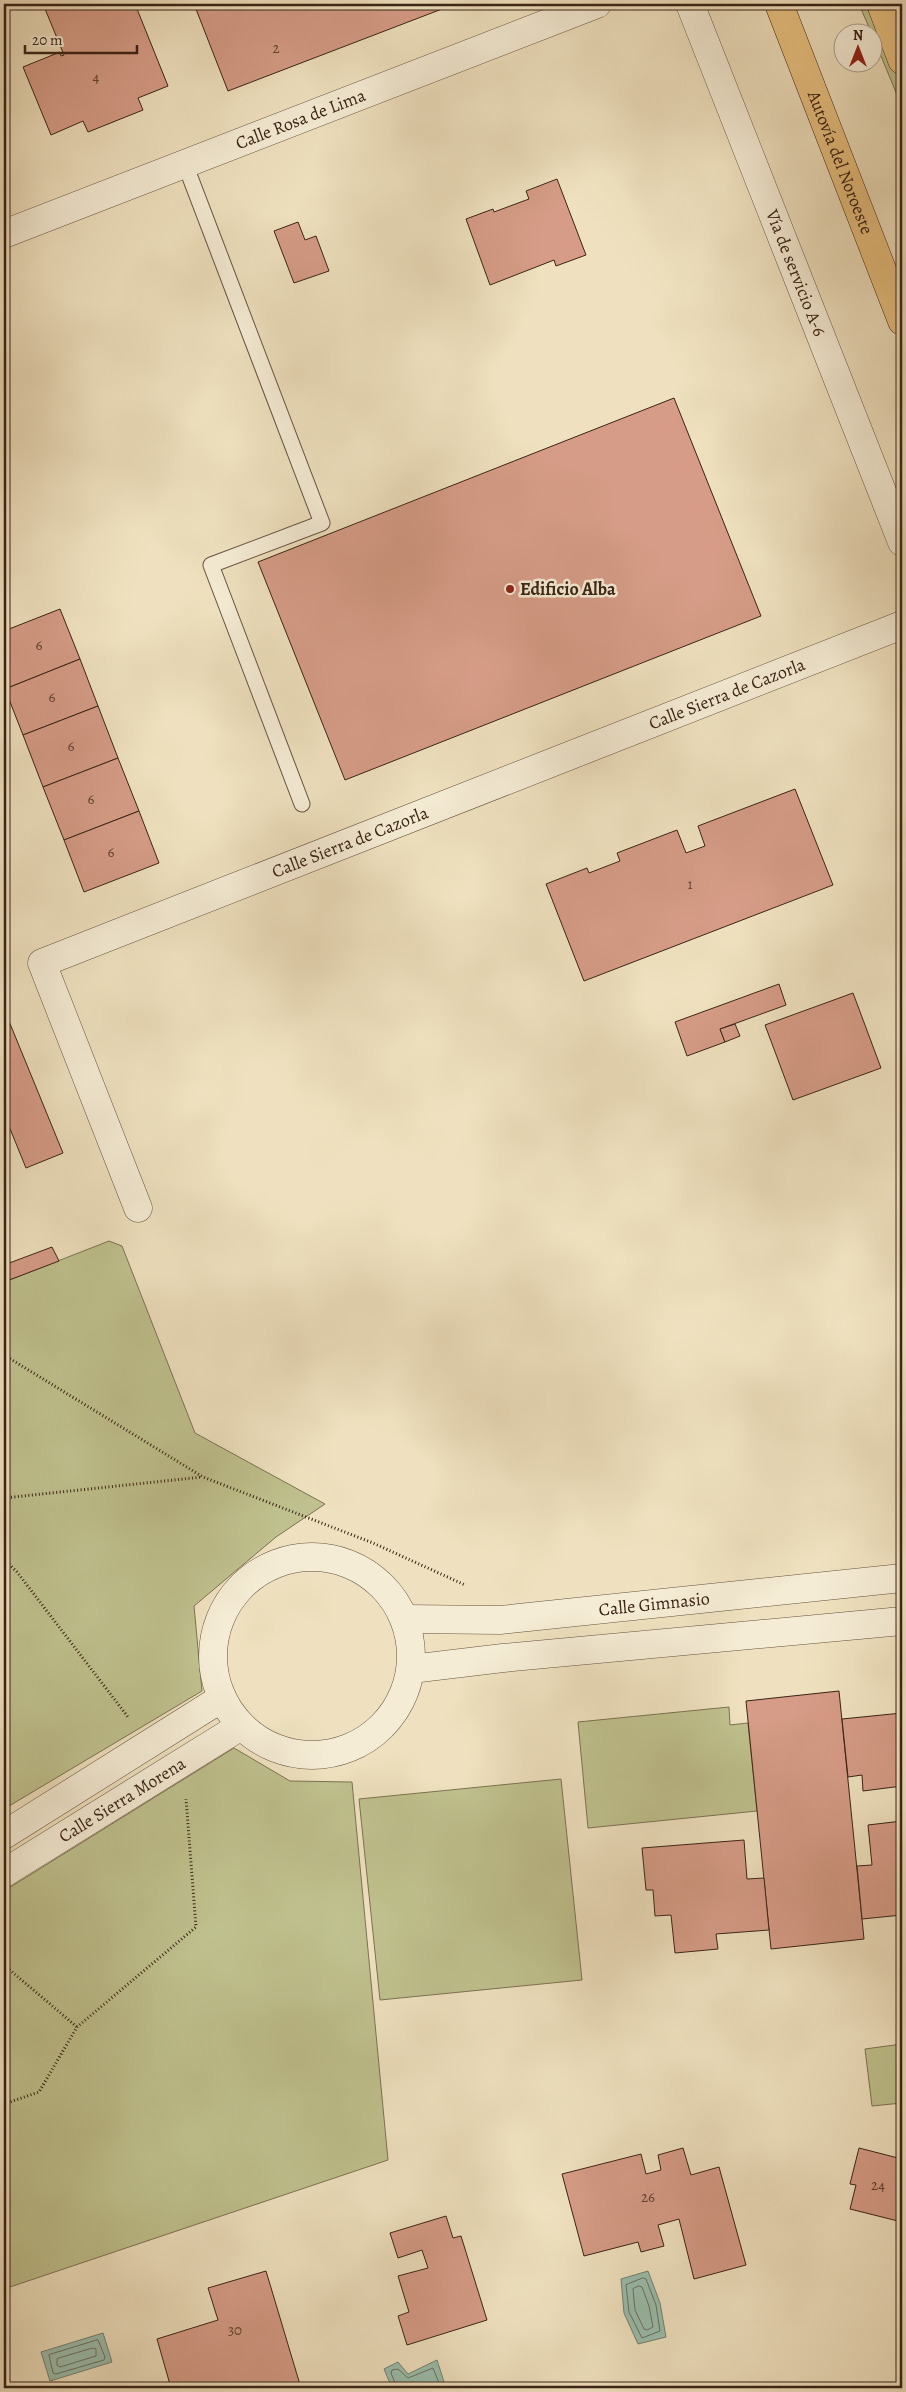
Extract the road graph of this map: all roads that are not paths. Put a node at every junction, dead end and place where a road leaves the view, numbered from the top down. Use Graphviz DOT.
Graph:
graph roads {
  1 [pos="597,4"];
  2 [pos="690,4"];
  3 [pos="779,4"];
  4 [pos="880,4"];
  5 [pos="902,60"];
  6 [pos="185,164"];
  7 [pos="4,234"];
  8 [pos="902,322"];
  9 [pos="902,542"];
  10 [pos="902,624"];
  11 [pos="302,804"];
  12 [pos="138,1208"];
  13 [pos="902,1578"];
  14 [pos="405,1619"];
  15 [pos="902,1621"];
  16 [pos="411,1670"];
  17 [pos="222,1698"];
  18 [pos="241,1726"];
  19 [pos="4,1835"];
  20 [pos="4,1873"];
  1 -- 6 [label="street, Calle Rosa de Lima"];
  2 -- 9 [label="street, Vía de servicio A-6"];
  3 -- 8 [label="highway, Autovía del Noroeste"];
  4 -- 5 [label="highway"];
  6 -- 7 [label="street, Calle Rosa de Lima"];
  6 -- 11 [label="lane"];
  10 -- 12 [label="street, Calle Sierra de Cazorla"];
  13 -- 14 [label="street, Calle Gimnasio"];
  14 -- 16 [label="street"];
  14 -- 17 [label="street"];
  15 -- 16 [label="street"];
  16 -- 18 [label="street"];
  17 -- 18 [label="street"];
  17 -- 19 [label="street, Calle Sierra Morena"];
  18 -- 20 [label="street, Calle Sierra Morena"];
}
